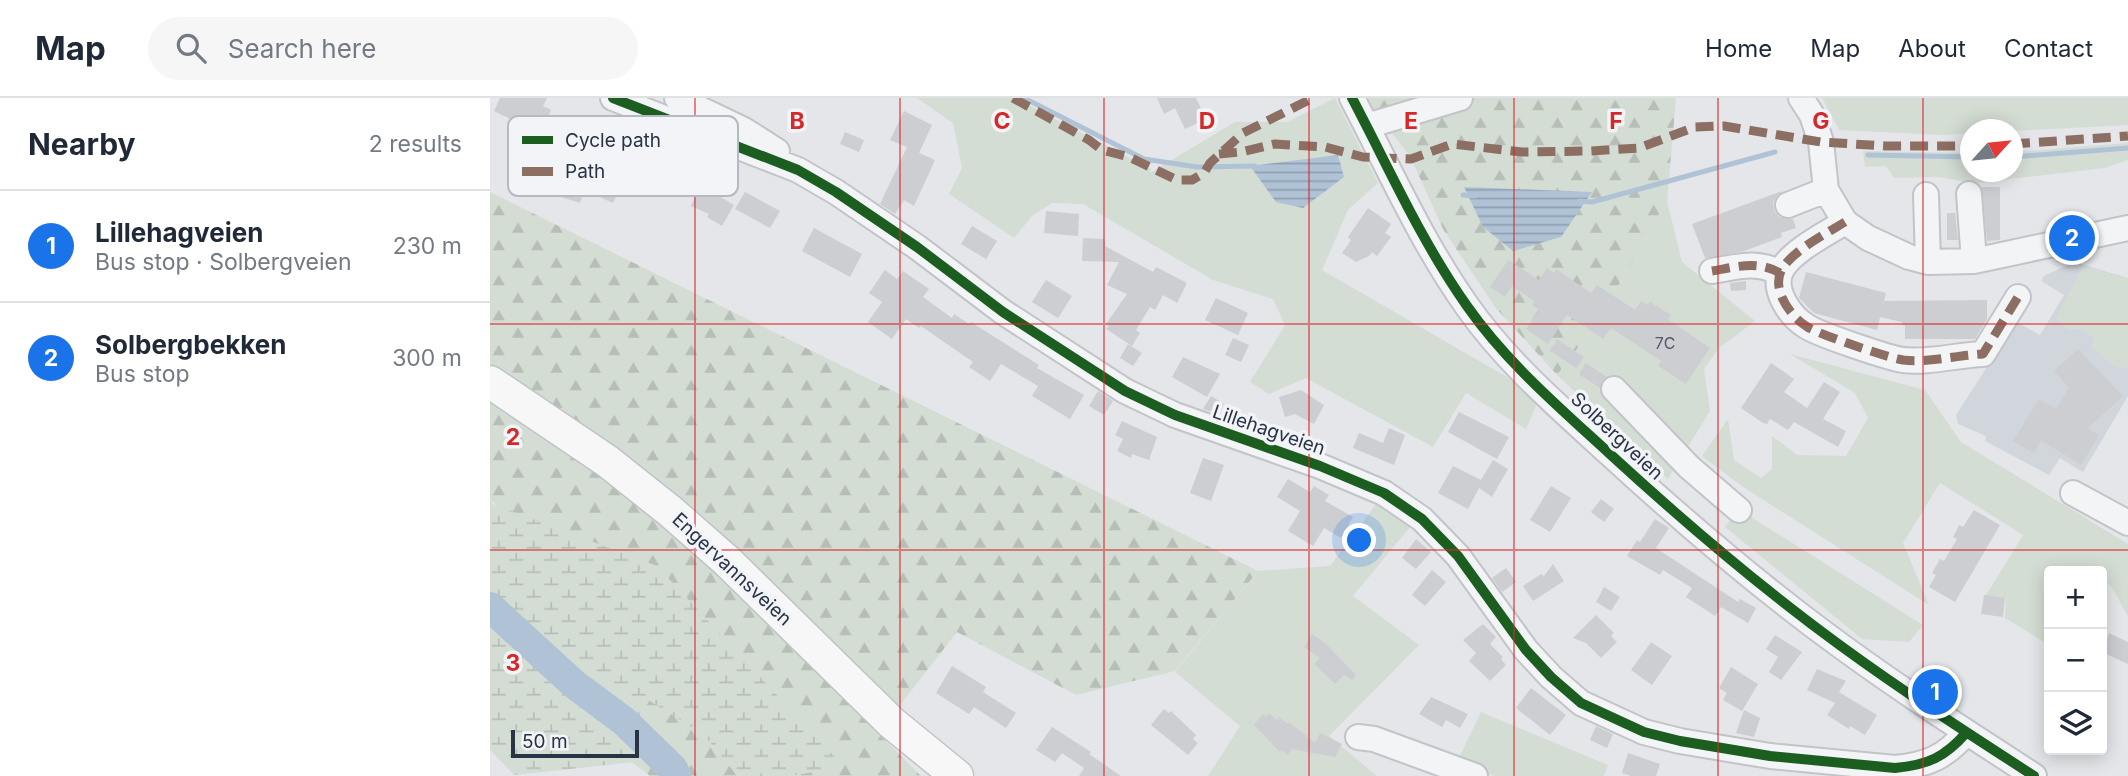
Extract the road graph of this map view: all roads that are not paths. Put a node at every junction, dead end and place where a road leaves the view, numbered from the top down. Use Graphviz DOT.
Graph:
graph roads {
  1 [pos="612,98"];
  2 [pos="677,98"];
  3 [pos="1352,98"];
  4 [pos="1460,98"];
  5 [pos="1801,98"];
  6 [pos="658,116"];
  7 [pos="715,116"];
  8 [pos="1367,126"];
  9 [pos="738,127"];
  10 [pos="738,147"];
  11 [pos="798,170"];
  12 [pos="1826,190"];
  13 [pos="1969,194"];
  14 [pos="1926,195"];
  15 [pos="1788,205"];
  16 [pos="1845,222"];
  17 [pos="2128,228"];
  18 [pos="1973,261"];
  19 [pos="1928,262"];
  20 [pos="1712,271"];
  21 [pos="1780,273"];
  22 [pos="2018,297"];
  23 [pos="490,382"];
  24 [pos="1614,389"];
  25 [pos="2073,493"];
  26 [pos="1739,510"];
  27 [pos="2128,523"];
  28 [pos="1957,726"];
  29 [pos="1358,737"];
  30 [pos="1894,772"];
  31 [pos="957,776"];
  32 [pos="1475,776"];
  33 [pos="2034,776"];
  1 -- 6 [label="street, Lillehagveien"];
  2 -- 7 [label="street, Lillehagveien"];
  3 -- 8 [label="street, Solbergveien"];
  4 -- 8 [label="street"];
  5 -- 12 [label="street"];
  8 -- 28 [label="street, Solbergveien"];
  9 -- 11 [label="street, Lillehagveien"];
  10 -- 11 [label="street, Lillehagveien"];
  11 -- 30 [label="street, Lillehagveien"];
  12 -- 15 [label="street"];
  12 -- 16 [label="street"];
  13 -- 18 [label="street"];
  14 -- 19 [label="street"];
  16 -- 19 [label="street"];
  16 -- 21 [label="street"];
  17 -- 18 [label="street"];
  18 -- 19 [label="street"];
  20 -- 21 [label="street"];
  21 -- 22 [label="street"];
  23 -- 31 [label="main road, Engervannsveien"];
  24 -- 26 [label="street"];
  25 -- 27 [label="street"];
  28 -- 30 [label="street, Lillehagveien"];
  28 -- 33 [label="street"];
  29 -- 32 [label="street"];
}
